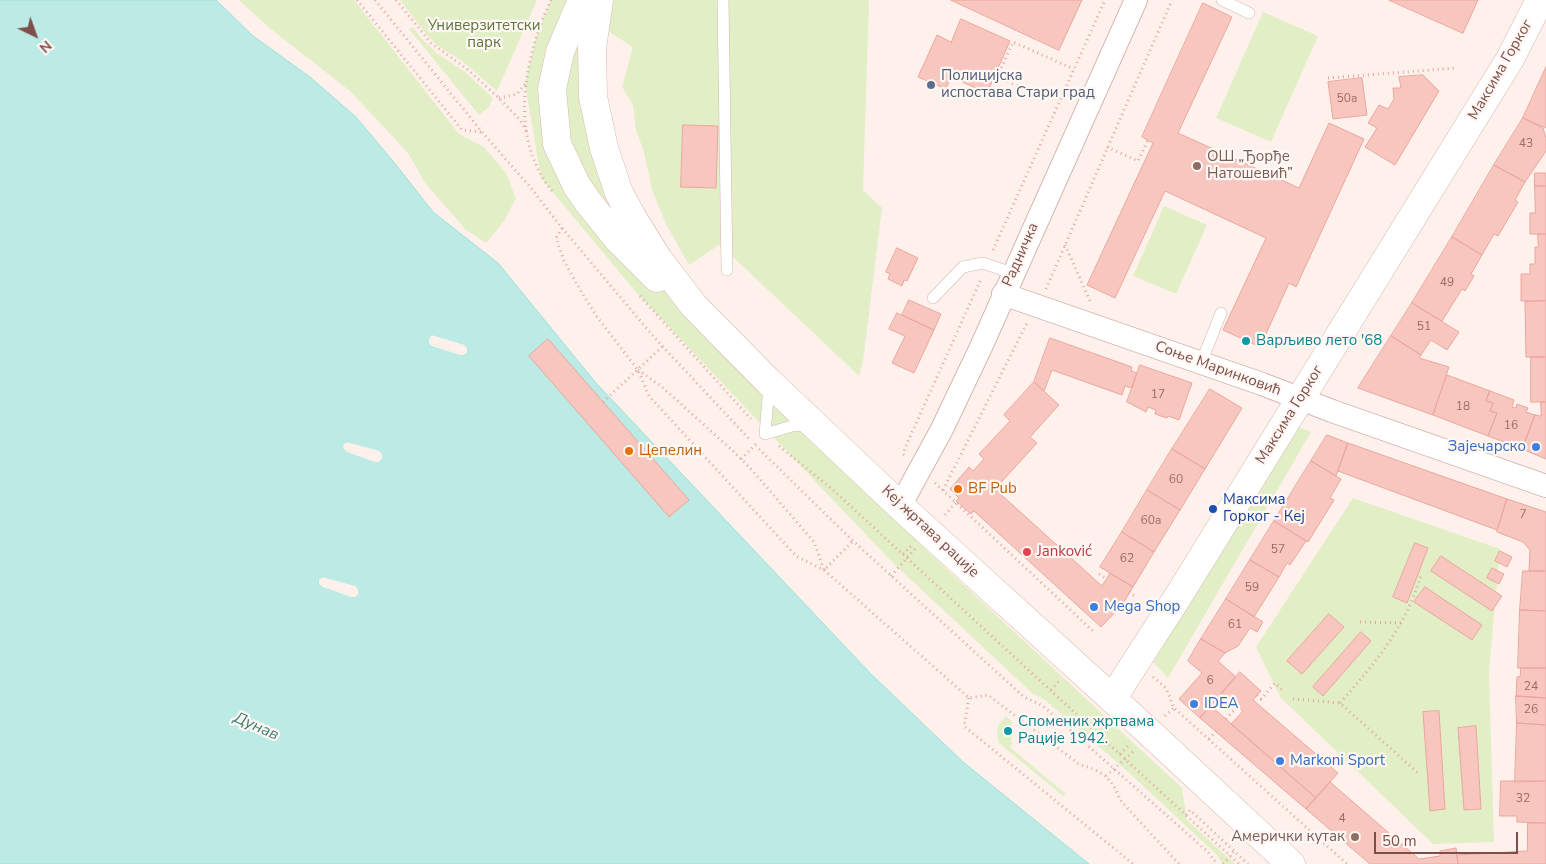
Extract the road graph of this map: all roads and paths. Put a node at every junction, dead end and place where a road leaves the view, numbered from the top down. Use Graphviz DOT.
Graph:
graph roads {
  1 [pos="357,0"];
  2 [pos="375,0"];
  3 [pos="396,0"];
  4 [pos="582,0"];
  5 [pos="599,0"];
  6 [pos="723,0"];
  7 [pos="1105,0"];
  8 [pos="1136,0"];
  9 [pos="1172,0"];
  10 [pos="1222,0"];
  11 [pos="1540,0"];
  12 [pos="1249,12"];
  13 [pos="1456,68"];
  14 [pos="1074,69"];
  15 [pos="1328,78"];
  16 [pos="526,84"];
  17 [pos="1027,90"];
  18 [pos="499,98"];
  19 [pos="482,132"];
  20 [pos="1148,140"];
  21 [pos="1107,147"];
  22 [pos="554,193"];
  23 [pos="562,228"];
  24 [pos="1064,245"];
  25 [pos="987,265"];
  26 [pos="728,270"];
  27 [pos="1012,274"];
  28 [pos="1047,286"];
  29 [pos="636,292"];
  30 [pos="1003,294"];
  31 [pos="933,298"];
  32 [pos="1091,303"];
  33 [pos="694,306"];
  34 [pos="1221,313"];
  35 [pos="1028,322"];
  36 [pos="663,346"];
  37 [pos="1201,362"];
  38 [pos="638,370"];
  39 [pos="769,382"];
  40 [pos="1300,399"];
  41 [pos="603,402"];
  42 [pos="814,424"];
  43 [pos="765,434"];
  44 [pos="755,445"];
  45 [pos="903,454"];
  46 [pos="741,459"];
  47 [pos="1546,486"];
  48 [pos="956,502"];
  49 [pos="900,506"];
  50 [pos="942,518"];
  51 [pos="852,541"];
  52 [pos="917,546"];
  53 [pos="907,558"];
  54 [pos="824,570"];
  55 [pos="1099,574"];
  56 [pos="890,576"];
  57 [pos="1421,576"];
  58 [pos="1107,579"];
  59 [pos="1129,592"];
  60 [pos="1136,597"];
  61 [pos="1360,622"];
  62 [pos="1401,623"];
  63 [pos="1095,633"];
  64 [pos="1149,673"];
  65 [pos="1282,690"];
  66 [pos="1257,695"];
  67 [pos="969,698"];
  68 [pos="1112,699"];
  69 [pos="1293,699"];
  70 [pos="1340,703"];
  71 [pos="1238,706"];
  72 [pos="1174,708"];
  73 [pos="1226,719"];
  74 [pos="1162,720"];
  75 [pos="1216,731"];
  76 [pos="1208,739"];
  77 [pos="1138,748"];
  78 [pos="1124,759"];
  79 [pos="1114,768"];
  80 [pos="1418,772"];
  81 [pos="1106,776"];
  82 [pos="1186,815"];
  83 [pos="1234,851"];
  84 [pos="1230,856"];
  85 [pos="1133,864"];
  86 [pos="1179,864"];
  87 [pos="1217,864"];
  88 [pos="1223,864"];
  89 [pos="1239,864"];
  90 [pos="1248,864"];
  91 [pos="1291,864"];
  92 [pos="1347,864"];
  1 -- 19 [label="path"];
  2 -- 19 [label="path"];
  3 -- 18 [label="path"];
  4 -- 33 [label="main road"];
  5 -- 33 [label="main road, Кеј жртава рације"];
  6 -- 26 [label="lane"];
  7 -- 14 [label="path"];
  8 -- 27 [label="street, Радничка"];
  9 -- 21 [label="path"];
  10 -- 12 [label="lane"];
  11 -- 40 [label="main road, Максима Горког"];
  13 -- 15 [label="path"];
  14 -- 17 [label="path"];
  14 -- 25 [label="path"];
  16 -- 18 [label="path"];
  18 -- 22 [label="path"];
  19 -- 23 [label="path"];
  20 -- 21 [label="path"];
  21 -- 24 [label="path"];
  23 -- 36 [label="path"];
  23 -- 38 [label="path"];
  24 -- 28 [label="path"];
  24 -- 32 [label="path"];
  25 -- 27 [label="lane"];
  25 -- 31 [label="lane"];
  25 -- 45 [label="path"];
  27 -- 30 [label="street, Радничка"];
  29 -- 43 [label="path"];
  30 -- 37 [label="street, Соње Маринковић"];
  30 -- 49 [label="street, Радничка"];
  33 -- 39 [label="main road, Кеј жртава рације"];
  34 -- 37 [label="lane"];
  35 -- 48 [label="path"];
  36 -- 38 [label="path"];
  36 -- 44 [label="path"];
  37 -- 40 [label="street, Соње Маринковић"];
  38 -- 41 [label="path"];
  38 -- 46 [label="path"];
  38 -- 54 [label="path"];
  39 -- 42 [label="main road, Кеј жртава рације"];
  39 -- 43 [label="lane"];
  40 -- 47 [label="street, Соње Маринковић"];
  40 -- 68 [label="main road, Максима Горког"];
  42 -- 43 [label="lane"];
  42 -- 49 [label="main road, Кеј жртава рације"];
  43 -- 44 [label="path"];
  43 -- 53 [label="path"];
  44 -- 46 [label="path"];
  44 -- 51 [label="path"];
  46 -- 54 [label="path"];
  48 -- 50 [label="path"];
  48 -- 63 [label="path"];
  49 -- 68 [label="main road, Кеј жртава рације"];
  51 -- 54 [label="path"];
  51 -- 56 [label="path"];
  52 -- 53 [label="path"];
  53 -- 56 [label="path"];
  53 -- 78 [label="path"];
  54 -- 67 [label="path"];
  55 -- 58 [label="path"];
  56 -- 79 [label="path"];
  57 -- 62 [label="path"];
  59 -- 60 [label="path"];
  61 -- 62 [label="path"];
  62 -- 70 [label="path"];
  64 -- 72 [label="path"];
  65 -- 66 [label="path"];
  67 -- 81 [label="path"];
  67 -- 85 [label="path"];
  68 -- 91 [label="main road, Кеј жртава рације"];
  69 -- 70 [label="path"];
  70 -- 80 [label="path"];
  71 -- 73 [label="path"];
  72 -- 74 [label="path"];
  72 -- 76 [label="path"];
  75 -- 76 [label="path"];
  76 -- 92 [label="path"];
  77 -- 78 [label="path"];
  78 -- 79 [label="path"];
  78 -- 82 [label="path"];
  79 -- 81 [label="path"];
  79 -- 87 [label="path"];
  81 -- 86 [label="path"];
  82 -- 83 [label="path"];
  82 -- 84 [label="path"];
  83 -- 84 [label="path"];
  83 -- 90 [label="path"];
  84 -- 88 [label="path"];
  84 -- 89 [label="path"];
}
